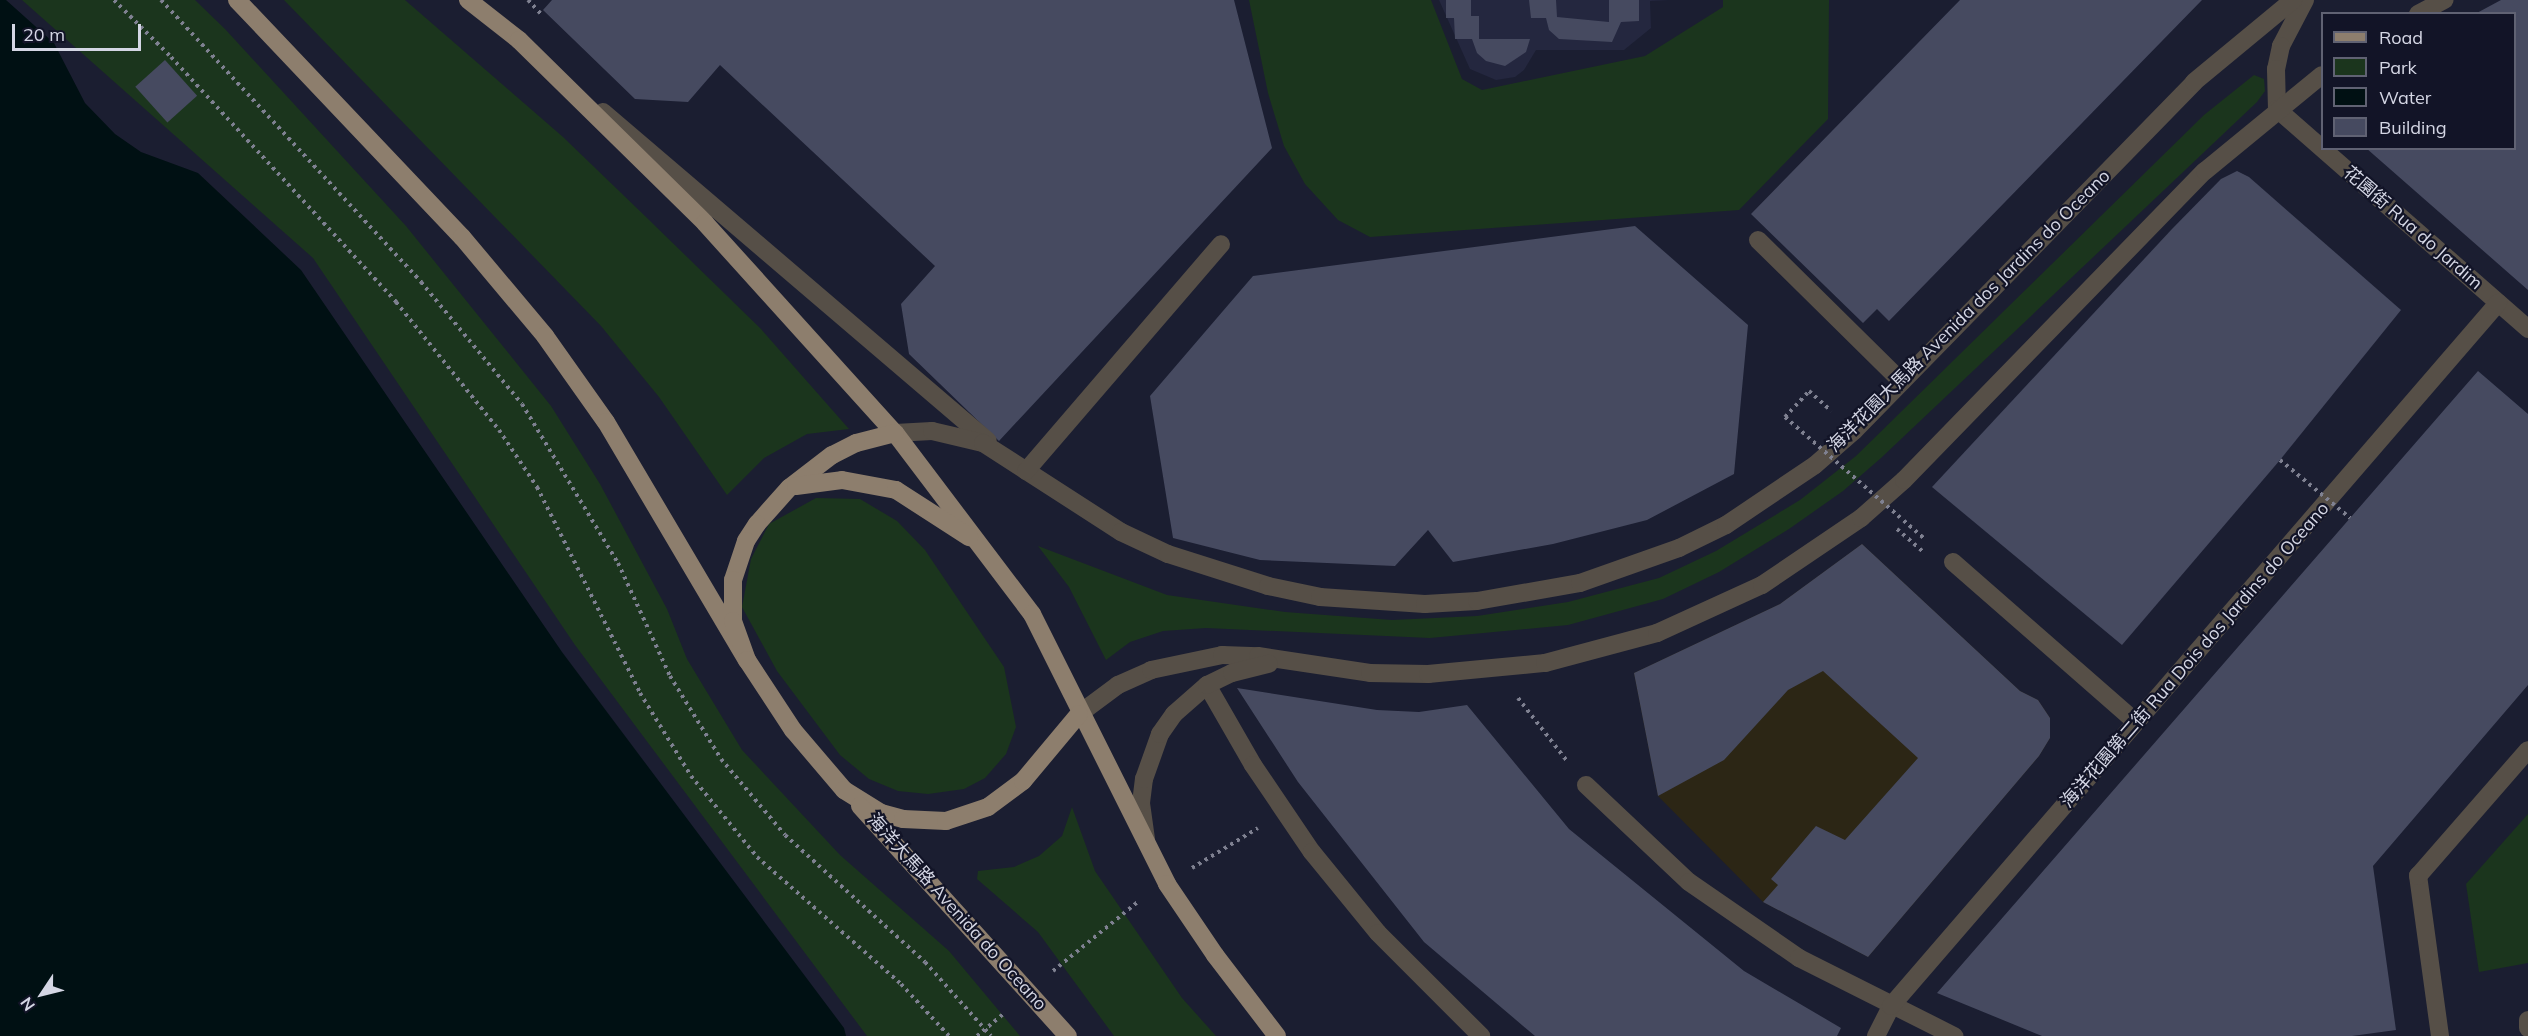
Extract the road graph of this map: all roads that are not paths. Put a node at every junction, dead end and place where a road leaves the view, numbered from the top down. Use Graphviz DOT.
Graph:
graph roads {
  1 [pos="237,0"];
  2 [pos="468,0"];
  3 [pos="2293,0"];
  4 [pos="2305,0"];
  5 [pos="2444,0"];
  6 [pos="2422,12"];
  7 [pos="519,40"];
  8 [pos="2321,76"];
  9 [pos="2277,109"];
  10 [pos="2321,148"];
  11 [pos="2324,150"];
  12 [pos="1758,240"];
  13 [pos="1221,244"];
  14 [pos="2498,303"];
  15 [pos="2528,329"];
  16 [pos="1902,382"];
  17 [pos="895,433"];
  18 [pos="1005,456"];
  19 [pos="1026,471"];
  20 [pos="789,488"];
  21 [pos="981,545"];
  22 [pos="1953,562"];
  23 [pos="747,660"];
  24 [pos="1304,664"];
  25 [pos="1207,685"];
  26 [pos="1078,714"];
  27 [pos="2136,722"];
  28 [pos="2528,750"];
  29 [pos="1586,785"];
  30 [pos="844,790"];
  31 [pos="1149,851"];
  32 [pos="1891,1006"];
  33 [pos="2528,1020"];
  34 [pos="2528,1028"];
  35 [pos="1068,1036"];
  36 [pos="1277,1036"];
  37 [pos="1481,1036"];
  38 [pos="1876,1036"];
  39 [pos="1954,1036"];
  40 [pos="2440,1036"];
  1 -- 23 [label="main road"];
  2 -- 7 [label="main road"];
  3 -- 16 [label="street, 海洋花園大馬路 Avenida dos Jardins do Oceano"];
  4 -- 9 [label="street"];
  5 -- 6 [label="street"];
  7 -- 17 [label="main road"];
  7 -- 18 [label="street"];
  8 -- 9 [label="street"];
  9 -- 10 [label="street, 花園街 Rua do Jardim"];
  9 -- 24 [label="street"];
  11 -- 14 [label="street, 花園街 Rua do Jardim"];
  12 -- 16 [label="street"];
  13 -- 19 [label="street"];
  14 -- 15 [label="street, 花園街 Rua do Jardim"];
  14 -- 27 [label="street, 海洋花園第二街 Rua Dois dos Jardins do Oceano"];
  16 -- 19 [label="street, 海洋花園大馬路 Avenida dos Jardins do Oceano"];
  17 -- 18 [label="street, 海洋花園大馬路 Avenida dos Jardins do Oceano"];
  17 -- 20 [label="main road"];
  17 -- 21 [label="main road"];
  18 -- 19 [label="street, 海洋花園大馬路 Avenida dos Jardins do Oceano"];
  20 -- 21 [label="main road"];
  20 -- 23 [label="main road"];
  21 -- 26 [label="main road"];
  22 -- 27 [label="street"];
  23 -- 30 [label="main road, 海洋大馬路 Avenida do Oceano"];
  24 -- 25 [label="street"];
  24 -- 26 [label="street"];
  25 -- 31 [label="street"];
  25 -- 37 [label="street"];
  26 -- 30 [label="main road"];
  26 -- 31 [label="main road"];
  27 -- 32 [label="street, 海洋花園第二街 Rua Dois dos Jardins do Oceano"];
  28 -- 40 [label="street"];
  29 -- 32 [label="street"];
  30 -- 35 [label="main road, 海洋大馬路 Avenida do Oceano"];
  31 -- 36 [label="main road"];
  32 -- 38 [label="street, 海洋花園第二街 Rua Dois dos Jardins do Oceano"];
  32 -- 39 [label="street"];
  33 -- 34 [label="street"];
}
